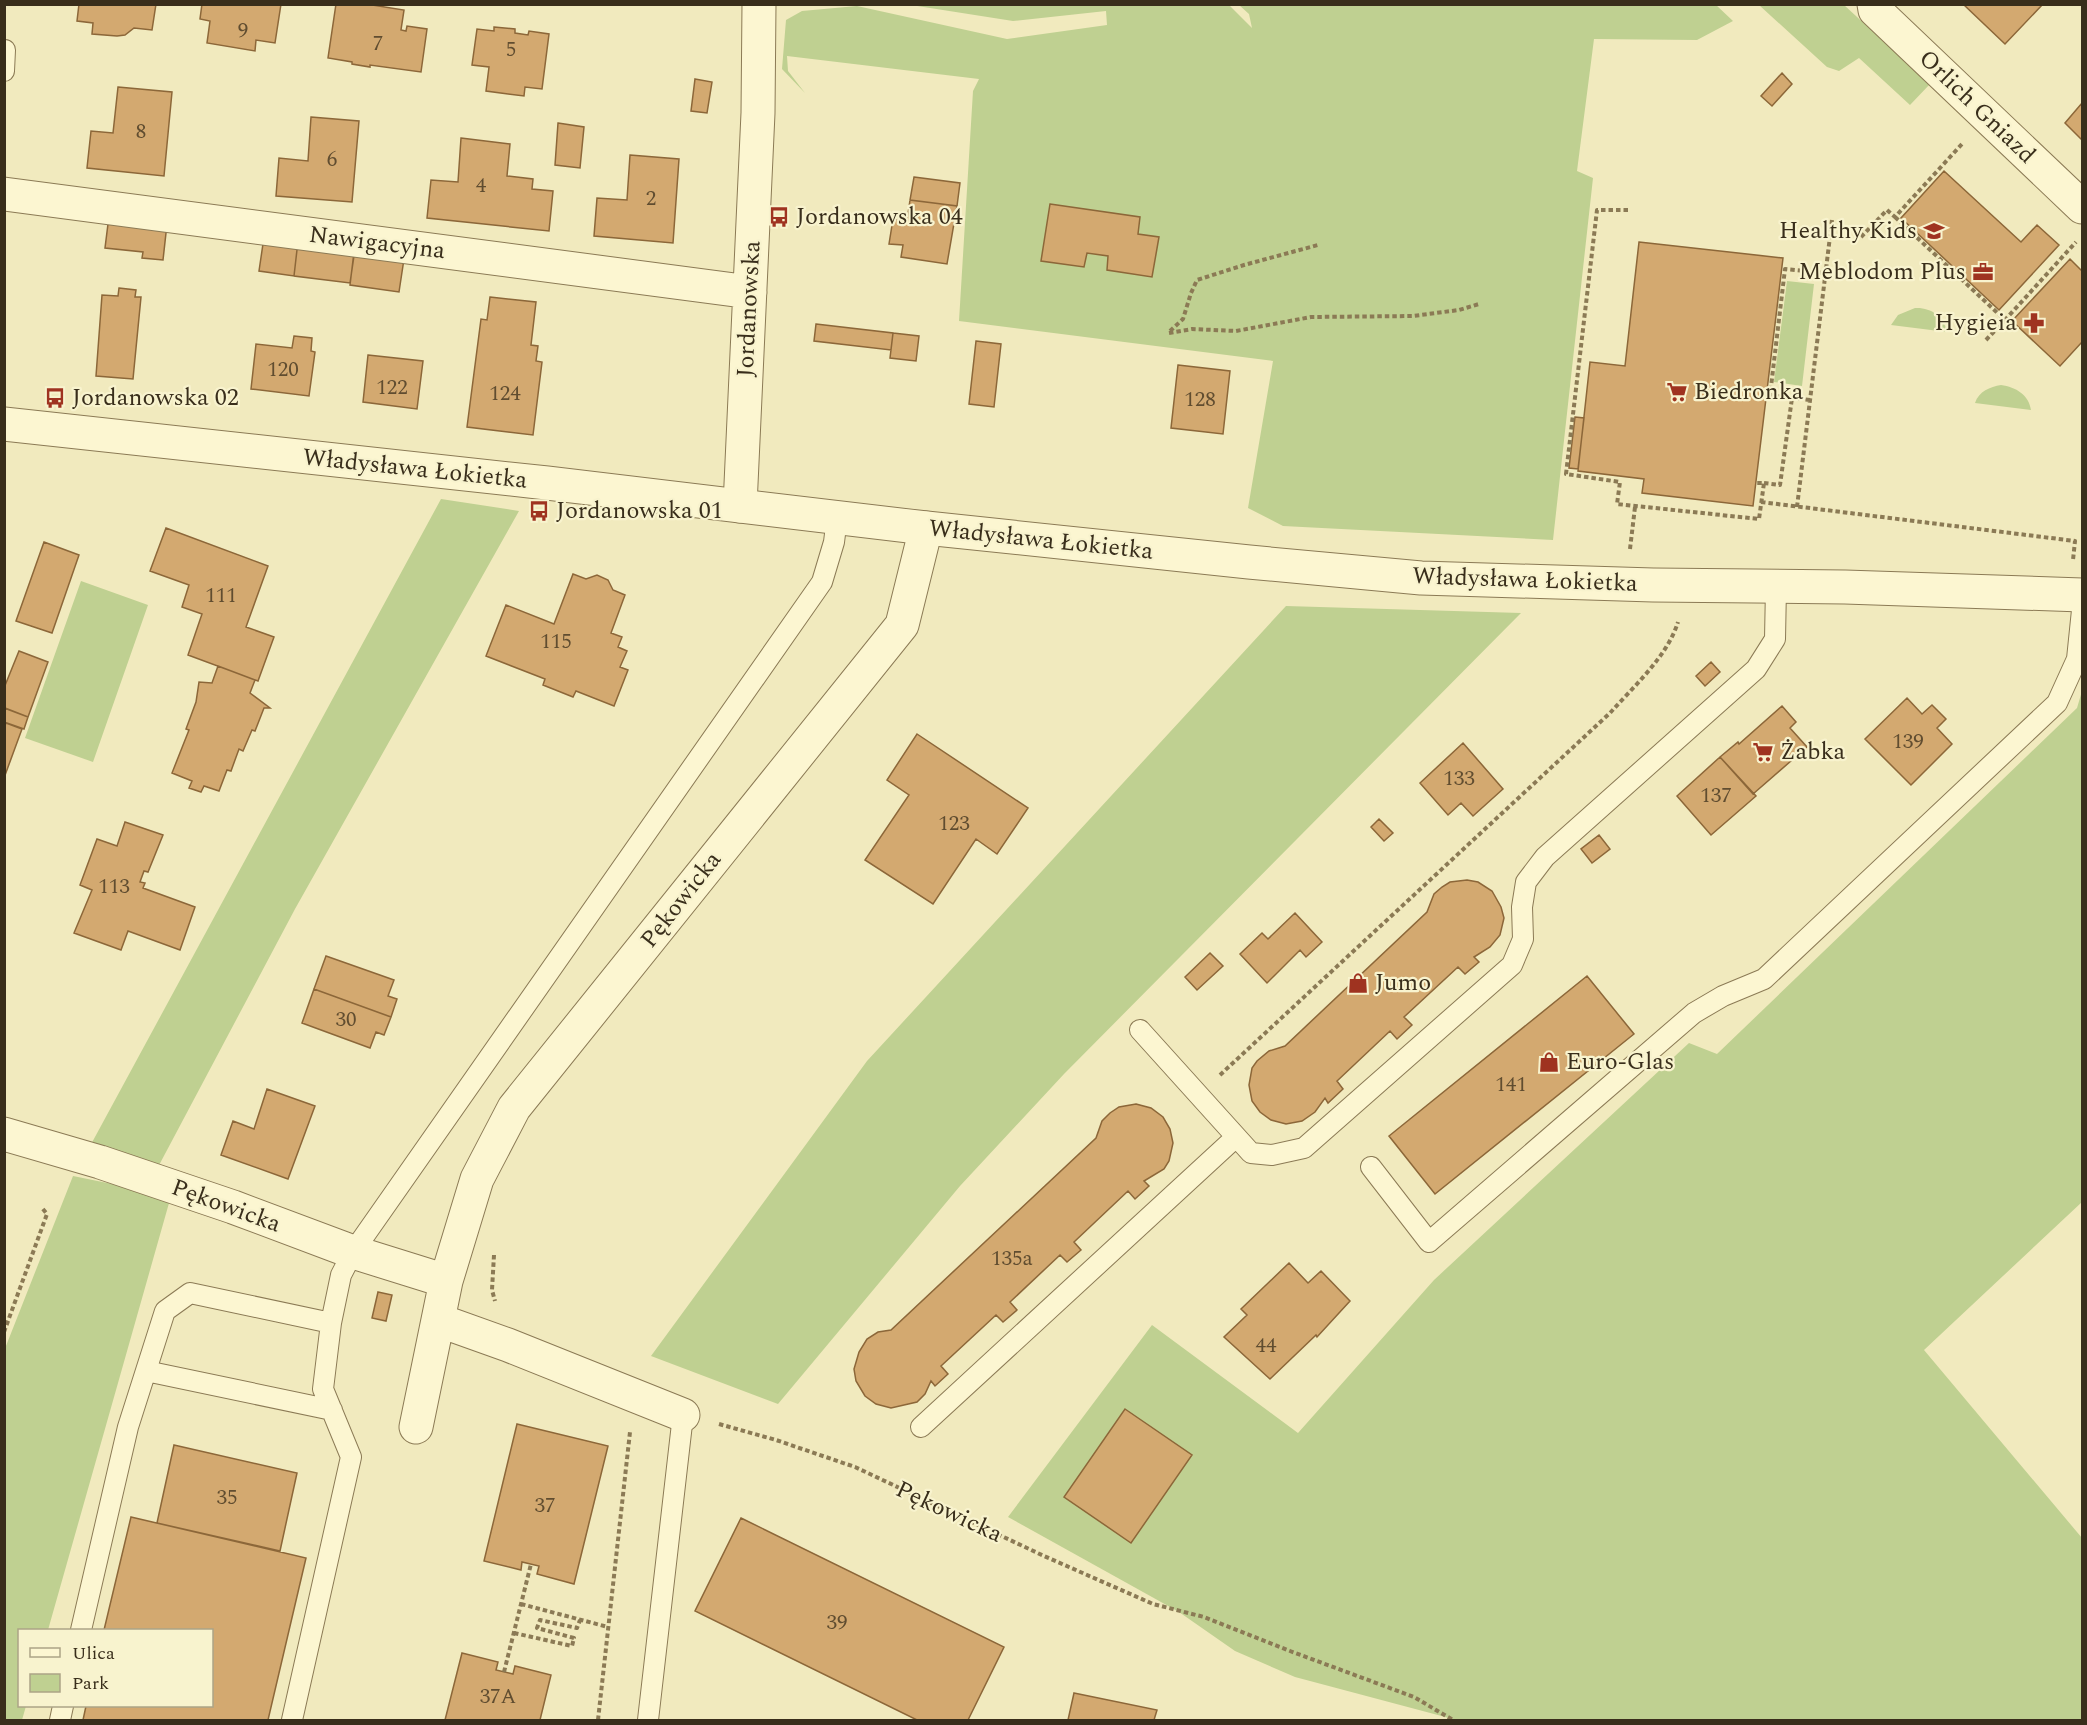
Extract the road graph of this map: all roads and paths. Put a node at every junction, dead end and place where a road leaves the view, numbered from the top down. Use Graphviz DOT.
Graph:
graph roads {
  1 [pos="759,4"];
  2 [pos="1874,4"];
  3 [pos="5,50"];
  4 [pos="4,71"];
  5 [pos="1959,147"];
  6 [pos="4,194"];
  7 [pos="1628,210"];
  8 [pos="1895,217"];
  9 [pos="1832,220"];
  10 [pos="2082,222"];
  11 [pos="1861,237"];
  12 [pos="1318,245"];
  13 [pos="1826,273"];
  14 [pos="750,292"];
  15 [pos="1479,304"];
  16 [pos="2005,320"];
  17 [pos="1986,340"];
  18 [pos="1792,398"];
  19 [pos="1810,400"];
  20 [pos="4,424"];
  21 [pos="1756,483"];
  22 [pos="1764,483"];
  23 [pos="1761,502"];
  24 [pos="740,506"];
  25 [pos="1635,507"];
  26 [pos="1797,507"];
  27 [pos="837,518"];
  28 [pos="926,528"];
  29 [pos="2075,542"];
  30 [pos="1630,552"];
  31 [pos="1776,587"];
  32 [pos="2082,595"];
  33 [pos="2082,610"];
  34 [pos="1680,616"];
  35 [pos="1140,1030"];
  36 [pos="1198,1095"];
  37 [pos="4,1134"];
  38 [pos="1236,1137"];
  39 [pos="1371,1167"];
  40 [pos="42,1208"];
  41 [pos="353,1252"];
  42 [pos="446,1281"];
  43 [pos="438,1320"];
  44 [pos="331,1323"];
  45 [pos="4,1332"];
  46 [pos="146,1371"];
  47 [pos="332,1410"];
  48 [pos="683,1415"];
  49 [pos="631,1425"];
  50 [pos="416,1427"];
  51 [pos="921,1427"];
  52 [pos="531,1564"];
  53 [pos="521,1604"];
  54 [pos="579,1620"];
  55 [pos="608,1627"];
  56 [pos="81,1629"];
  57 [pos="514,1633"];
  58 [pos="504,1672"];
  59 [pos="292,1720"];
  60 [pos="598,1720"];
  61 [pos="648,1720"];
  62 [pos="1453,1720"];
  1 -- 14 [label="street, Jordanowska"];
  2 -- 10 [label="street, Orlich Gniazd"];
  3 -- 4 [label="lane"];
  5 -- 8 [label="path"];
  6 -- 14 [label="street, Nawigacyjna"];
  7 -- 25 [label="path"];
  8 -- 11 [label="path"];
  8 -- 16 [label="path"];
  9 -- 13 [label="path"];
  10 -- 16 [label="path"];
  12 -- 15 [label="path"];
  13 -- 18 [label="path"];
  13 -- 19 [label="path"];
  14 -- 24 [label="street, Jordanowska"];
  16 -- 17 [label="path"];
  18 -- 19 [label="path"];
  18 -- 22 [label="path"];
  19 -- 26 [label="path"];
  20 -- 24 [label="street, Władysława Łokietka"];
  21 -- 22 [label="path"];
  22 -- 23 [label="path"];
  23 -- 25 [label="path"];
  23 -- 26 [label="path"];
  24 -- 27 [label="street, Władysława Łokietka"];
  25 -- 30 [label="path"];
  26 -- 29 [label="path"];
  27 -- 28 [label="street, Władysława Łokietka"];
  27 -- 41 [label="lane"];
  28 -- 31 [label="street, Władysława Łokietka"];
  28 -- 42 [label="street, Pękowicka"];
  31 -- 32 [label="street, Władysława Łokietka"];
  31 -- 38 [label="lane"];
  33 -- 39 [label="lane"];
  34 -- 36 [label="path"];
  35 -- 36 [label="lane"];
  36 -- 38 [label="lane"];
  37 -- 41 [label="street, Pękowicka"];
  38 -- 51 [label="lane"];
  40 -- 45 [label="path"];
  41 -- 42 [label="street, Pękowicka"];
  41 -- 44 [label="lane"];
  42 -- 43 [label="street, Pękowicka"];
  43 -- 48 [label="street"];
  43 -- 50 [label="street, Pękowicka"];
  44 -- 46 [label="lane"];
  44 -- 47 [label="lane"];
  46 -- 47 [label="lane"];
  46 -- 56 [label="lane"];
  47 -- 59 [label="lane"];
  48 -- 61 [label="lane"];
  48 -- 62 [label="path, Pękowicka"];
  49 -- 55 [label="path"];
  52 -- 53 [label="path"];
  53 -- 54 [label="path"];
  53 -- 57 [label="path"];
  54 -- 55 [label="path"];
  54 -- 57 [label="path"];
  55 -- 60 [label="path"];
  57 -- 58 [label="path"];
}
